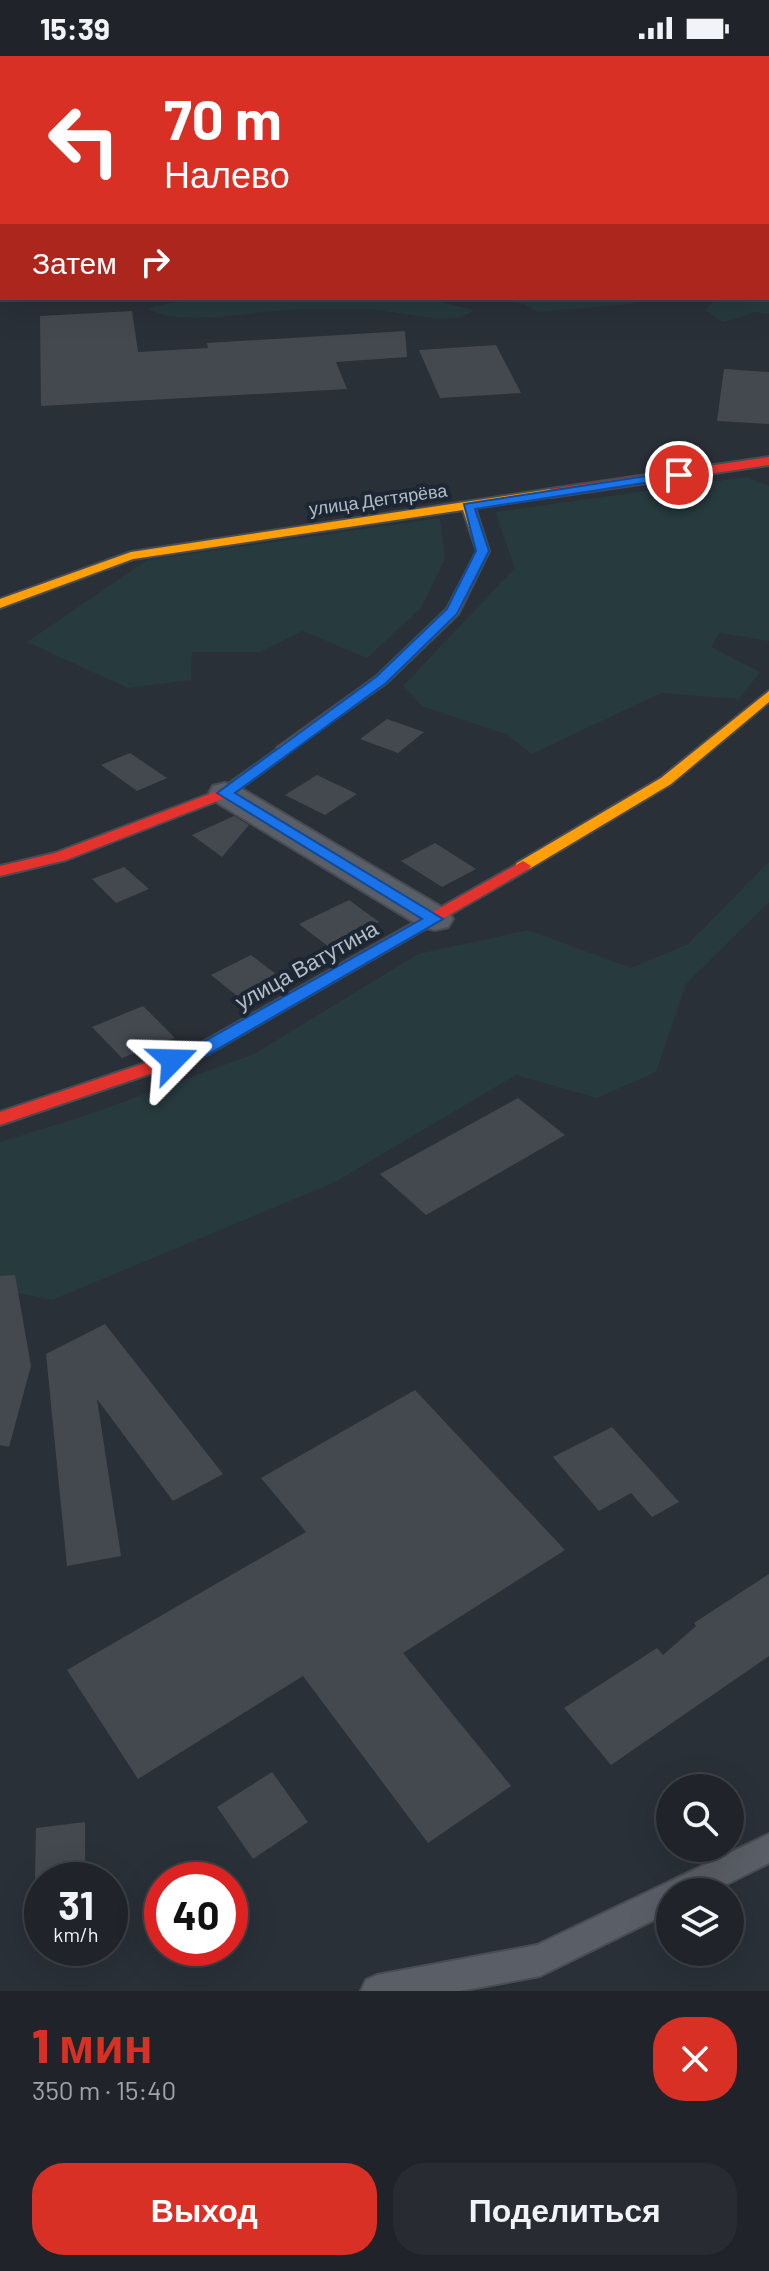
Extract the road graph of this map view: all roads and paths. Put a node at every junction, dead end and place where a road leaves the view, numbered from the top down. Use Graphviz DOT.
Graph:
graph roads {
  1 [pos="769,461"];
  2 [pos="468,507"];
  3 [pos="0,604"];
  4 [pos="769,695"];
  5 [pos="225,793"];
  6 [pos="0,871"];
  7 [pos="435,919"];
  8 [pos="0,1119"];
  9 [pos="769,1848"];
  10 [pos="708,1878"];
  11 [pos="656,1903"];
  12 [pos="377,1991"];
  1 -- 2 [label="street, улица Дегтярёва"];
  2 -- 3 [label="street, улица Дегтярёва"];
  2 -- 5 [label="street"];
  4 -- 7 [label="street, улица Ватутина"];
  5 -- 6 [label="street"];
  5 -- 7 [label="street"];
  7 -- 8 [label="street, улица Ватутина"];
  9 -- 10 [label="lane"];
  11 -- 12 [label="lane"];
}
